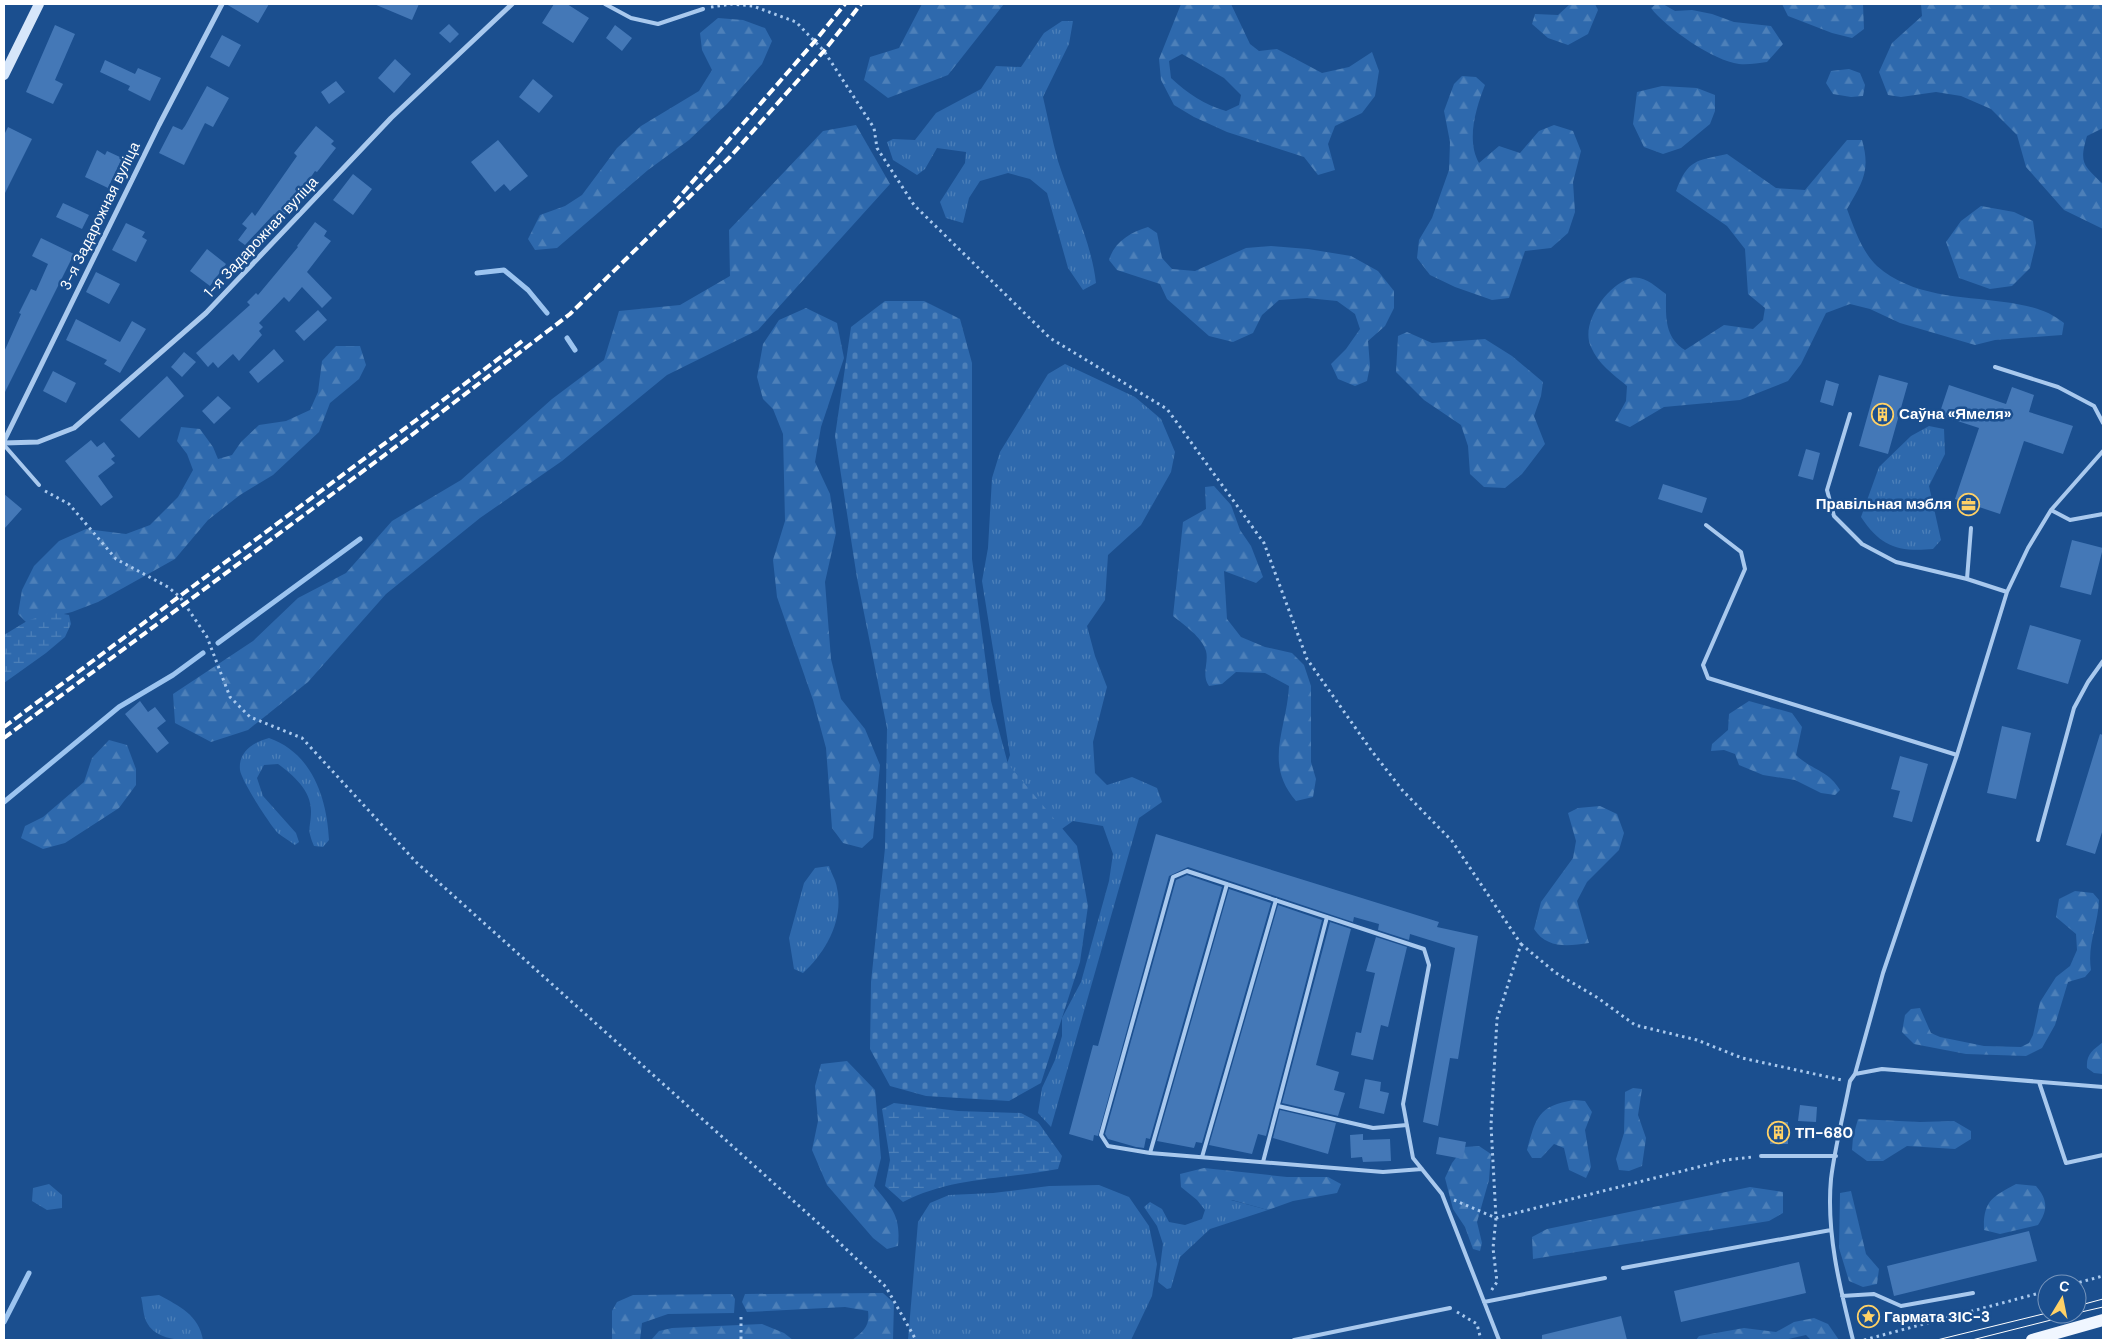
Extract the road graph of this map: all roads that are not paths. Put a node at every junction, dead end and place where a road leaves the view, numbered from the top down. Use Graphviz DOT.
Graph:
graph roads {
  1 [pos="40,4"];
  2 [pos="222,4"];
  3 [pos="512,4"];
  4 [pos="605,4"];
  5 [pos="702,9"];
  6 [pos="4,75"];
  7 [pos="1995,367"];
  8 [pos="1850,414"];
  9 [pos="2103,423"];
  10 [pos="4,443"];
  11 [pos="2103,451"];
  12 [pos="39,485"];
  13 [pos="2051,510"];
  14 [pos="2103,514"];
  15 [pos="1706,525"];
  16 [pos="1971,528"];
  17 [pos="1967,579"];
  18 [pos="2007,592"];
  19 [pos="2103,661"];
  20 [pos="1956,755"];
  21 [pos="2038,840"];
  22 [pos="1227,884"];
  23 [pos="1276,900"];
  24 [pos="1327,917"];
  25 [pos="1855,1074"];
  26 [pos="2039,1082"];
  27 [pos="2103,1087"];
  28 [pos="1278,1106"];
  29 [pos="1407,1125"];
  30 [pos="1150,1153"];
  31 [pos="2103,1155"];
  32 [pos="1761,1156"];
  33 [pos="1836,1156"];
  34 [pos="1202,1157"];
  35 [pos="1263,1162"];
  36 [pos="1422,1169"];
  37 [pos="1831,1230"];
  38 [pos="1623,1268"];
  39 [pos="1605,1278"];
  40 [pos="1973,1293"];
  41 [pos="1842,1296"];
  42 [pos="1484,1302"];
  43 [pos="1450,1308"];
  44 [pos="2103,1320"];
  45 [pos="1294,1340"];
  46 [pos="1499,1340"];
  47 [pos="1853,1340"];
  48 [pos="2032,1340"];
  1 -- 6 [label="main road"];
  2 -- 10 [label="street, 3-я Задарожная вуліца"];
  3 -- 10 [label="street, 1-я Задарожная вуліца"];
  4 -- 5 [label="lane"];
  7 -- 9 [label="lane"];
  8 -- 17 [label="lane"];
  10 -- 12 [label="lane"];
  11 -- 13 [label="lane"];
  13 -- 14 [label="lane"];
  13 -- 18 [label="lane"];
  15 -- 20 [label="lane"];
  16 -- 17 [label="lane"];
  17 -- 18 [label="lane"];
  18 -- 20 [label="lane"];
  19 -- 21 [label="lane"];
  20 -- 25 [label="lane"];
  22 -- 23 [label="lane"];
  22 -- 30 [label="lane"];
  22 -- 30 [label="lane"];
  23 -- 24 [label="lane"];
  23 -- 34 [label="lane"];
  24 -- 28 [label="lane"];
  24 -- 29 [label="lane"];
  25 -- 26 [label="lane"];
  25 -- 33 [label="lane"];
  26 -- 27 [label="lane"];
  26 -- 31 [label="lane"];
  28 -- 29 [label="lane"];
  28 -- 35 [label="lane"];
  29 -- 36 [label="lane"];
  30 -- 34 [label="lane"];
  32 -- 33 [label="lane"];
  33 -- 37 [label="lane"];
  34 -- 35 [label="lane"];
  35 -- 36 [label="lane"];
  36 -- 42 [label="lane"];
  37 -- 38 [label="lane"];
  37 -- 41 [label="lane"];
  39 -- 42 [label="lane"];
  40 -- 41 [label="lane"];
  41 -- 47 [label="lane"];
  42 -- 46 [label="lane"];
  43 -- 45 [label="lane"];
  44 -- 48 [label="main road"];
}
